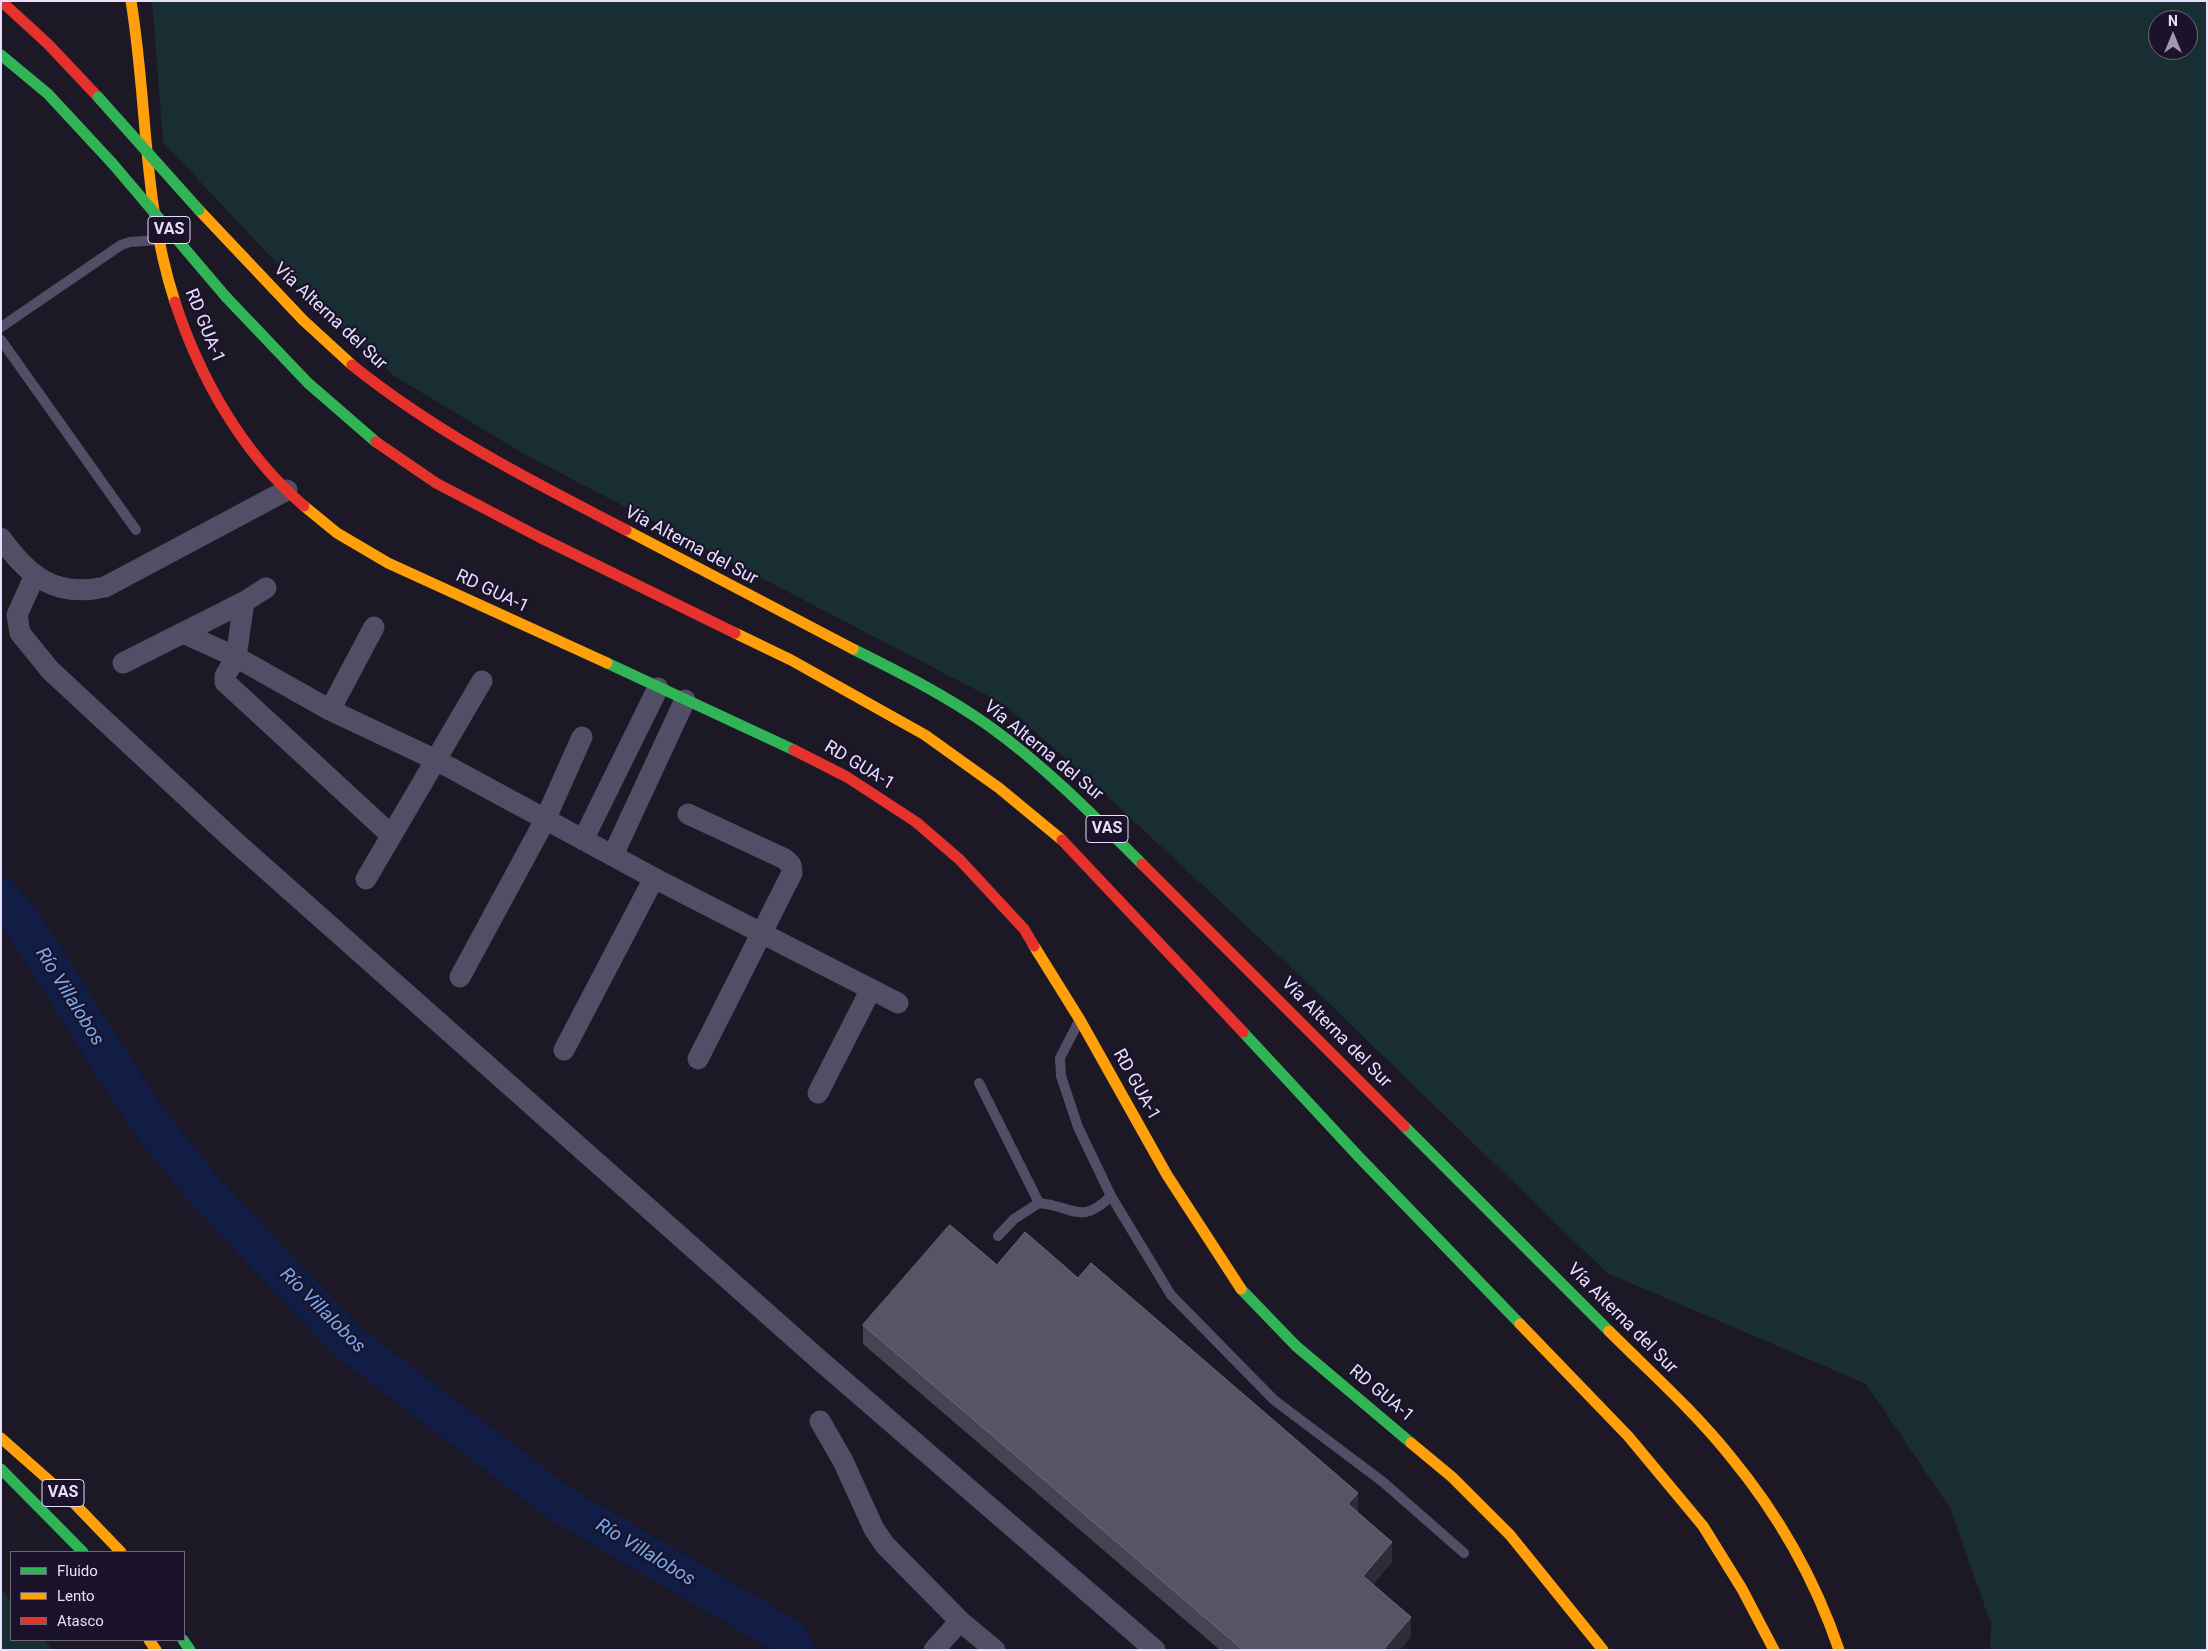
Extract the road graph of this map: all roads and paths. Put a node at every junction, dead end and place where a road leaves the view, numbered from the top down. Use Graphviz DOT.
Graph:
graph roads {
  1 [pos="2,1"];
  2 [pos="131,1"];
  3 [pos="1,55"];
  4 [pos="1,68"];
  5 [pos="48,94"];
  6 [pos="159,240"];
  7 [pos="1,327"];
  8 [pos="1,340"];
  9 [pos="287,490"];
  10 [pos="136,530"];
  11 [pos="1,538"];
  12 [pos="35,575"];
  13 [pos="266,588"];
  14 [pos="244,602"];
  15 [pos="374,627"];
  16 [pos="183,633"];
  17 [pos="236,657"];
  18 [pos="124,662"];
  19 [pos="482,681"];
  20 [pos="658,688"];
  21 [pos="685,700"];
  22 [pos="330,710"];
  23 [pos="582,737"];
  24 [pos="436,760"];
  25 [pos="688,814"];
  26 [pos="545,820"];
  27 [pos="392,835"];
  28 [pos="583,840"];
  29 [pos="613,855"];
  30 [pos="654,878"];
  31 [pos="366,879"];
  32 [pos="762,932"];
  33 [pos="460,977"];
  34 [pos="871,989"];
  35 [pos="898,1003"];
  36 [pos="1080,1020"];
  37 [pos="564,1050"];
  38 [pos="698,1059"];
  39 [pos="979,1083"];
  40 [pos="818,1093"];
  41 [pos="1111,1196"];
  42 [pos="1040,1204"];
  43 [pos="998,1236"];
  44 [pos="820,1421"];
  45 [pos="1,1438"];
  46 [pos="1,1469"];
  47 [pos="82,1551"];
  48 [pos="120,1551"];
  49 [pos="1464,1553"];
  50 [pos="960,1621"];
  51 [pos="934,1650"];
  52 [pos="995,1650"];
  53 [pos="1155,1650"];
  54 [pos="1603,1650"];
  55 [pos="1774,1650"];
  56 [pos="1839,1650"];
  1 -- 56 [label="main road, Vía Alterna del Sur / VAS, bridge"];
  2 -- 6 [label="main road, RD GUA-1"];
  3 -- 5 [label="main road, VAS"];
  4 -- 5 [label="main road"];
  5 -- 55 [label="main road, VAS, bridge"];
  6 -- 7 [label="lane"];
  6 -- 9 [label="main road, RD GUA-1"];
  8 -- 10 [label="lane"];
  9 -- 12 [label="street"];
  9 -- 20 [label="main road, RD GUA-1"];
  11 -- 12 [label="street"];
  12 -- 53 [label="street"];
  13 -- 14 [label="street"];
  14 -- 16 [label="street"];
  14 -- 17 [label="street"];
  15 -- 22 [label="street"];
  16 -- 17 [label="street"];
  16 -- 18 [label="street"];
  17 -- 22 [label="street"];
  17 -- 27 [label="street"];
  19 -- 24 [label="street"];
  20 -- 21 [label="main road, RD GUA-1"];
  20 -- 28 [label="street"];
  21 -- 29 [label="street"];
  21 -- 36 [label="main road, RD GUA-1"];
  22 -- 24 [label="street"];
  23 -- 26 [label="street"];
  24 -- 26 [label="street"];
  24 -- 27 [label="street"];
  25 -- 32 [label="street"];
  26 -- 28 [label="street"];
  26 -- 33 [label="street"];
  27 -- 31 [label="street"];
  28 -- 29 [label="street"];
  29 -- 30 [label="street"];
  30 -- 32 [label="street"];
  30 -- 37 [label="street"];
  32 -- 34 [label="street"];
  32 -- 38 [label="street"];
  34 -- 35 [label="street"];
  34 -- 40 [label="street"];
  36 -- 41 [label="lane"];
  36 -- 54 [label="main road, RD GUA-1"];
  39 -- 42 [label="lane"];
  41 -- 42 [label="lane"];
  41 -- 49 [label="lane"];
  42 -- 43 [label="lane"];
  44 -- 50 [label="street"];
  45 -- 48 [label="main road, VAS"];
  46 -- 47 [label="main road, VAS"];
  50 -- 51 [label="street"];
  50 -- 52 [label="street"];
}
